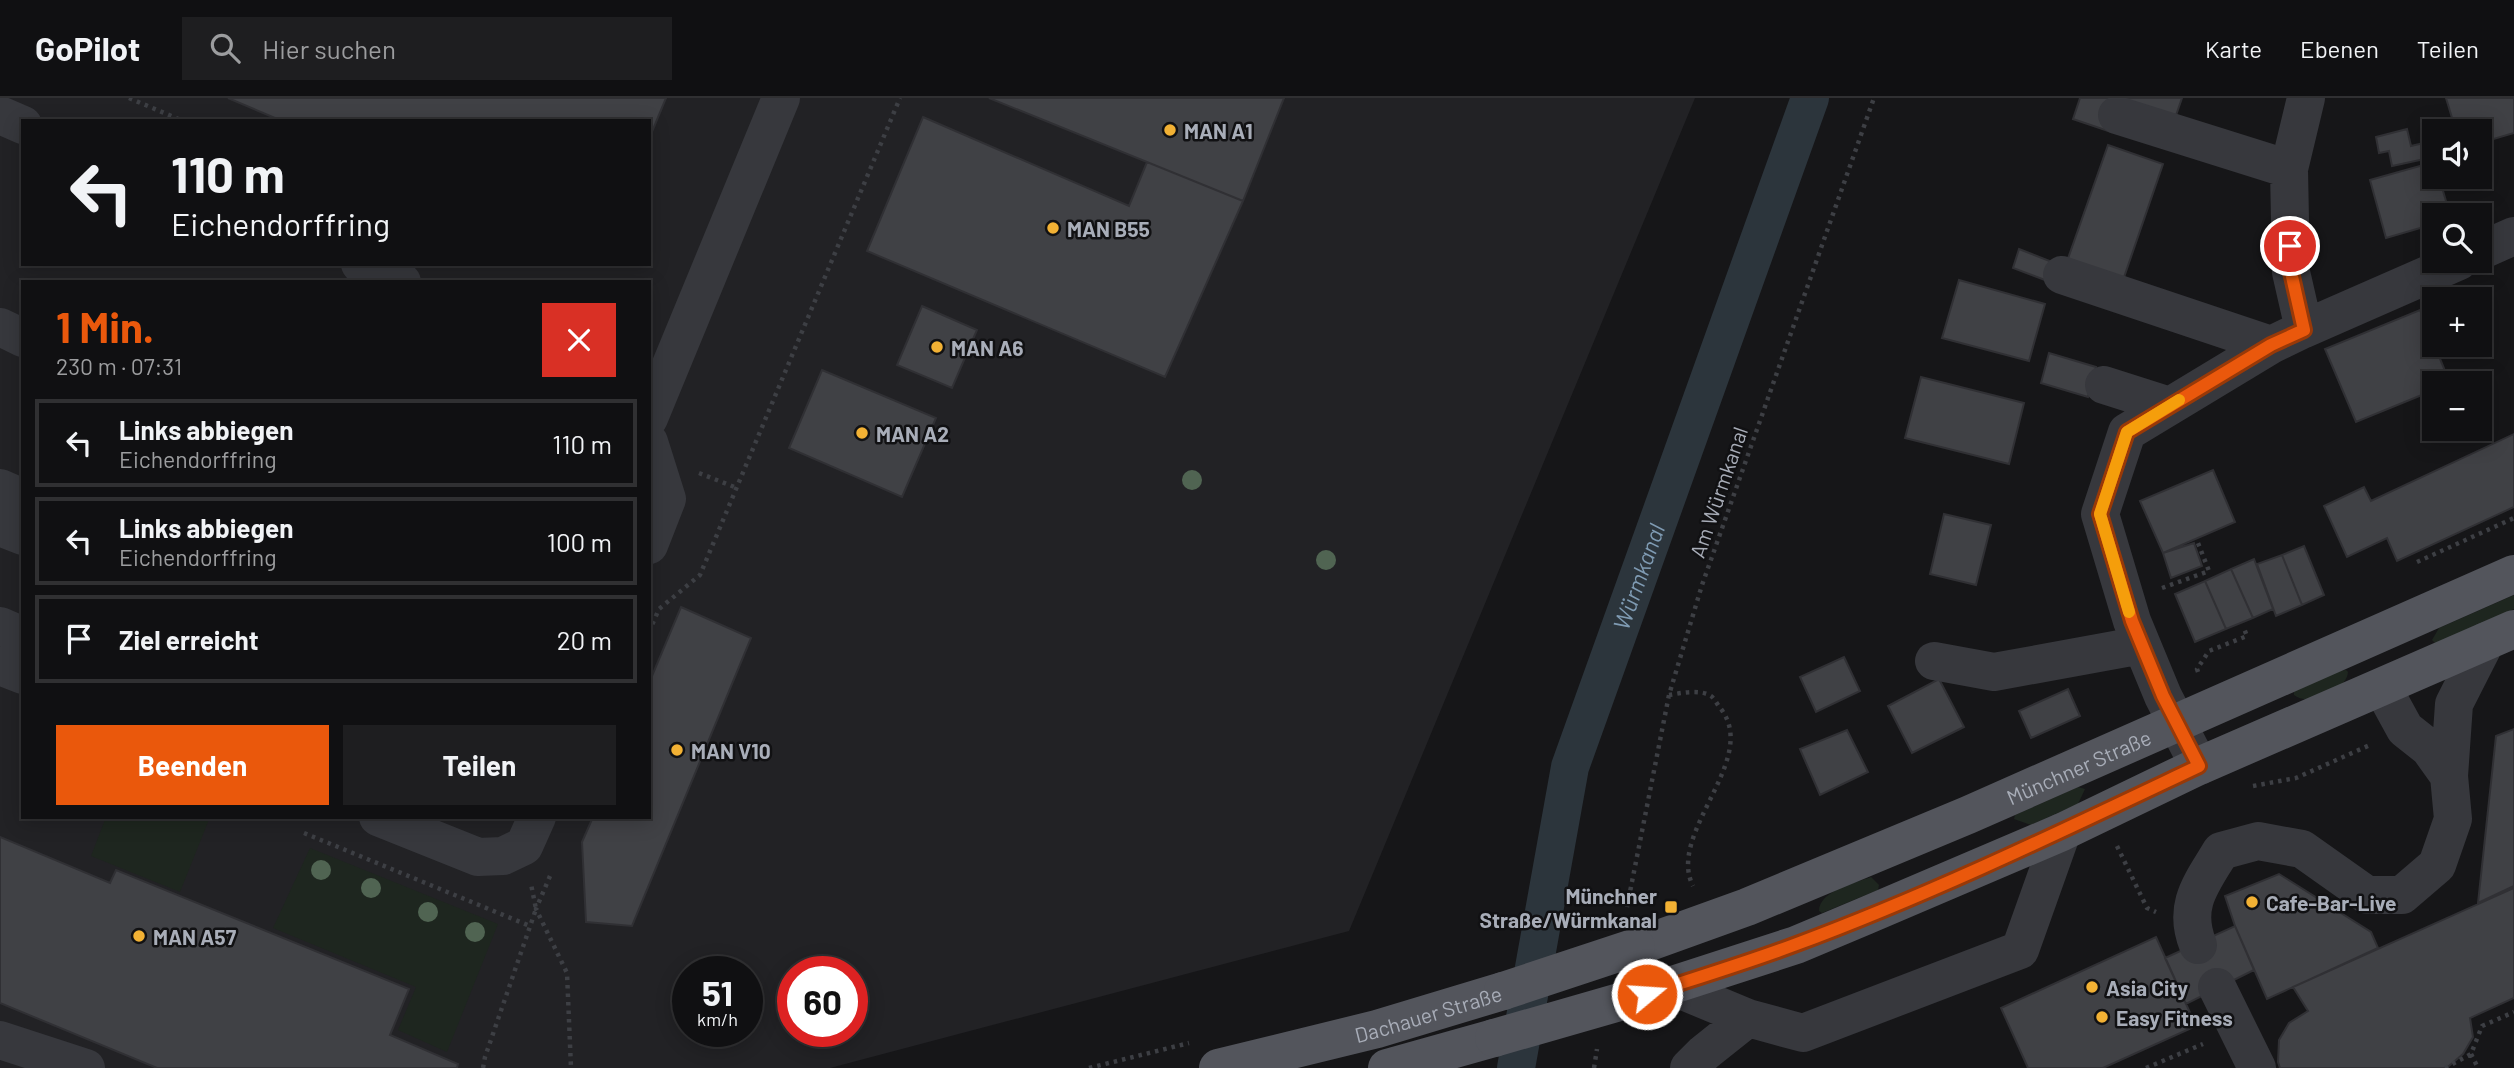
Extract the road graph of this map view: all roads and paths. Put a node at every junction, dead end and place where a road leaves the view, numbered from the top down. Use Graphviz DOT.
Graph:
graph roads {
  1 [pos="129,98"];
  2 [pos="781,98"];
  3 [pos="900,98"];
  4 [pos="1874,98"];
  5 [pos="2306,98"];
  6 [pos="0,115"];
  7 [pos="2117,115"];
  8 [pos="178,119"];
  9 [pos="21,124"];
  10 [pos="2289,169"];
  11 [pos="2514,236"];
  12 [pos="2492,246"];
  13 [pos="365,266"];
  14 [pos="2432,273"];
  15 [pos="2062,275"];
  16 [pos="397,280"];
  17 [pos="0,327"];
  18 [pos="21,337"];
  19 [pos="2288,337"];
  20 [pos="2104,385"];
  21 [pos="2170,405"];
  22 [pos="651,413"];
  23 [pos="653,472"];
  24 [pos="0,488"];
  25 [pos="21,497"];
  26 [pos="2514,517"];
  27 [pos="0,527"];
  28 [pos="21,535"];
  29 [pos="651,540"];
  30 [pos="2198,543"];
  31 [pos="2417,562"];
  32 [pos="2514,574"];
  33 [pos="2126,601"];
  34 [pos="0,626"];
  35 [pos="651,627"];
  36 [pos="21,635"];
  37 [pos="2500,635"];
  38 [pos="2361,641"];
  39 [pos="2142,645"];
  40 [pos="1934,661"];
  41 [pos="0,666"];
  42 [pos="21,675"];
  43 [pos="2382,687"];
  44 [pos="1669,695"];
  45 [pos="2177,723"];
  46 [pos="2199,766"];
  47 [pos="2449,776"];
  48 [pos="383,819"];
  49 [pos="2062,832"];
  50 [pos="304,833"];
  51 [pos="517,834"];
  52 [pos="2116,844"];
  53 [pos="1698,897"];
  54 [pos="1627,907"];
  55 [pos="536,909"];
  56 [pos="530,926"];
  57 [pos="2195,937"];
  58 [pos="1636,947"];
  59 [pos="1671,986"];
  60 [pos="2217,987"];
  61 [pos="2514,1012"];
  62 [pos="1748,1018"];
  63 [pos="2237,1030"];
  64 [pos="0,1040"];
  65 [pos="1597,1048"];
  66 [pos="2471,1054"];
  67 [pos="86,1068"];
  68 [pos="483,1068"];
  69 [pos="571,1068"];
  70 [pos="1218,1068"];
  71 [pos="1387,1068"];
  72 [pos="1594,1068"];
  73 [pos="1689,1068"];
  74 [pos="2146,1068"];
  75 [pos="2256,1068"];
  76 [pos="2445,1068"];
  77 [pos="2478,1068"];
  1 -- 8 [label="path"];
  2 -- 22 [label="street"];
  3 -- 35 [label="path"];
  4 -- 44 [label="path, Am Würmkanal"];
  5 -- 10 [label="street"];
  6 -- 9 [label="street"];
  7 -- 10 [label="street"];
  10 -- 19 [label="street"];
  11 -- 12 [label="street"];
  13 -- 16 [label="street"];
  14 -- 19 [label="street"];
  15 -- 19 [label="street"];
  17 -- 18 [label="street"];
  19 -- 21 [label="street"];
  20 -- 21 [label="street"];
  21 -- 33 [label="street"];
  23 -- 29 [label="street"];
  24 -- 25 [label="street"];
  26 -- 31 [label="path"];
  27 -- 28 [label="street"];
  30 -- 33 [label="path"];
  32 -- 38 [label="main road, Münchner Straße"];
  33 -- 39 [label="street"];
  34 -- 36 [label="street"];
  37 -- 43 [label="main road"];
  37 -- 47 [label="street"];
  38 -- 43 [label="main road"];
  38 -- 45 [label="main road, Münchner Straße"];
  39 -- 40 [label="street"];
  39 -- 45 [label="street"];
  41 -- 42 [label="street"];
  43 -- 46 [label="main road"];
  43 -- 47 [label="street"];
  44 -- 53 [label="path"];
  44 -- 54 [label="path, Am Würmkanal"];
  45 -- 46 [label="street"];
  45 -- 58 [label="main road, Münchner Straße"];
  46 -- 49 [label="main road"];
  47 -- 57 [label="street"];
  48 -- 51 [label="street"];
  49 -- 59 [label="main road"];
  49 -- 62 [label="street"];
  50 -- 56 [label="path"];
  51 -- 55 [label="path"];
  52 -- 57 [label="path"];
  55 -- 56 [label="path"];
  55 -- 69 [label="path"];
  56 -- 68 [label="path"];
  58 -- 70 [label="main road, Dachauer Straße, bridge"];
  59 -- 62 [label="street"];
  59 -- 71 [label="main road, Dachauer Straße, bridge"];
  60 -- 63 [label="street"];
  61 -- 66 [label="path"];
  62 -- 73 [label="street"];
  63 -- 74 [label="path"];
  63 -- 75 [label="street"];
  64 -- 67 [label="street"];
  65 -- 72 [label="path"];
  66 -- 76 [label="path"];
  66 -- 77 [label="path"];
}
